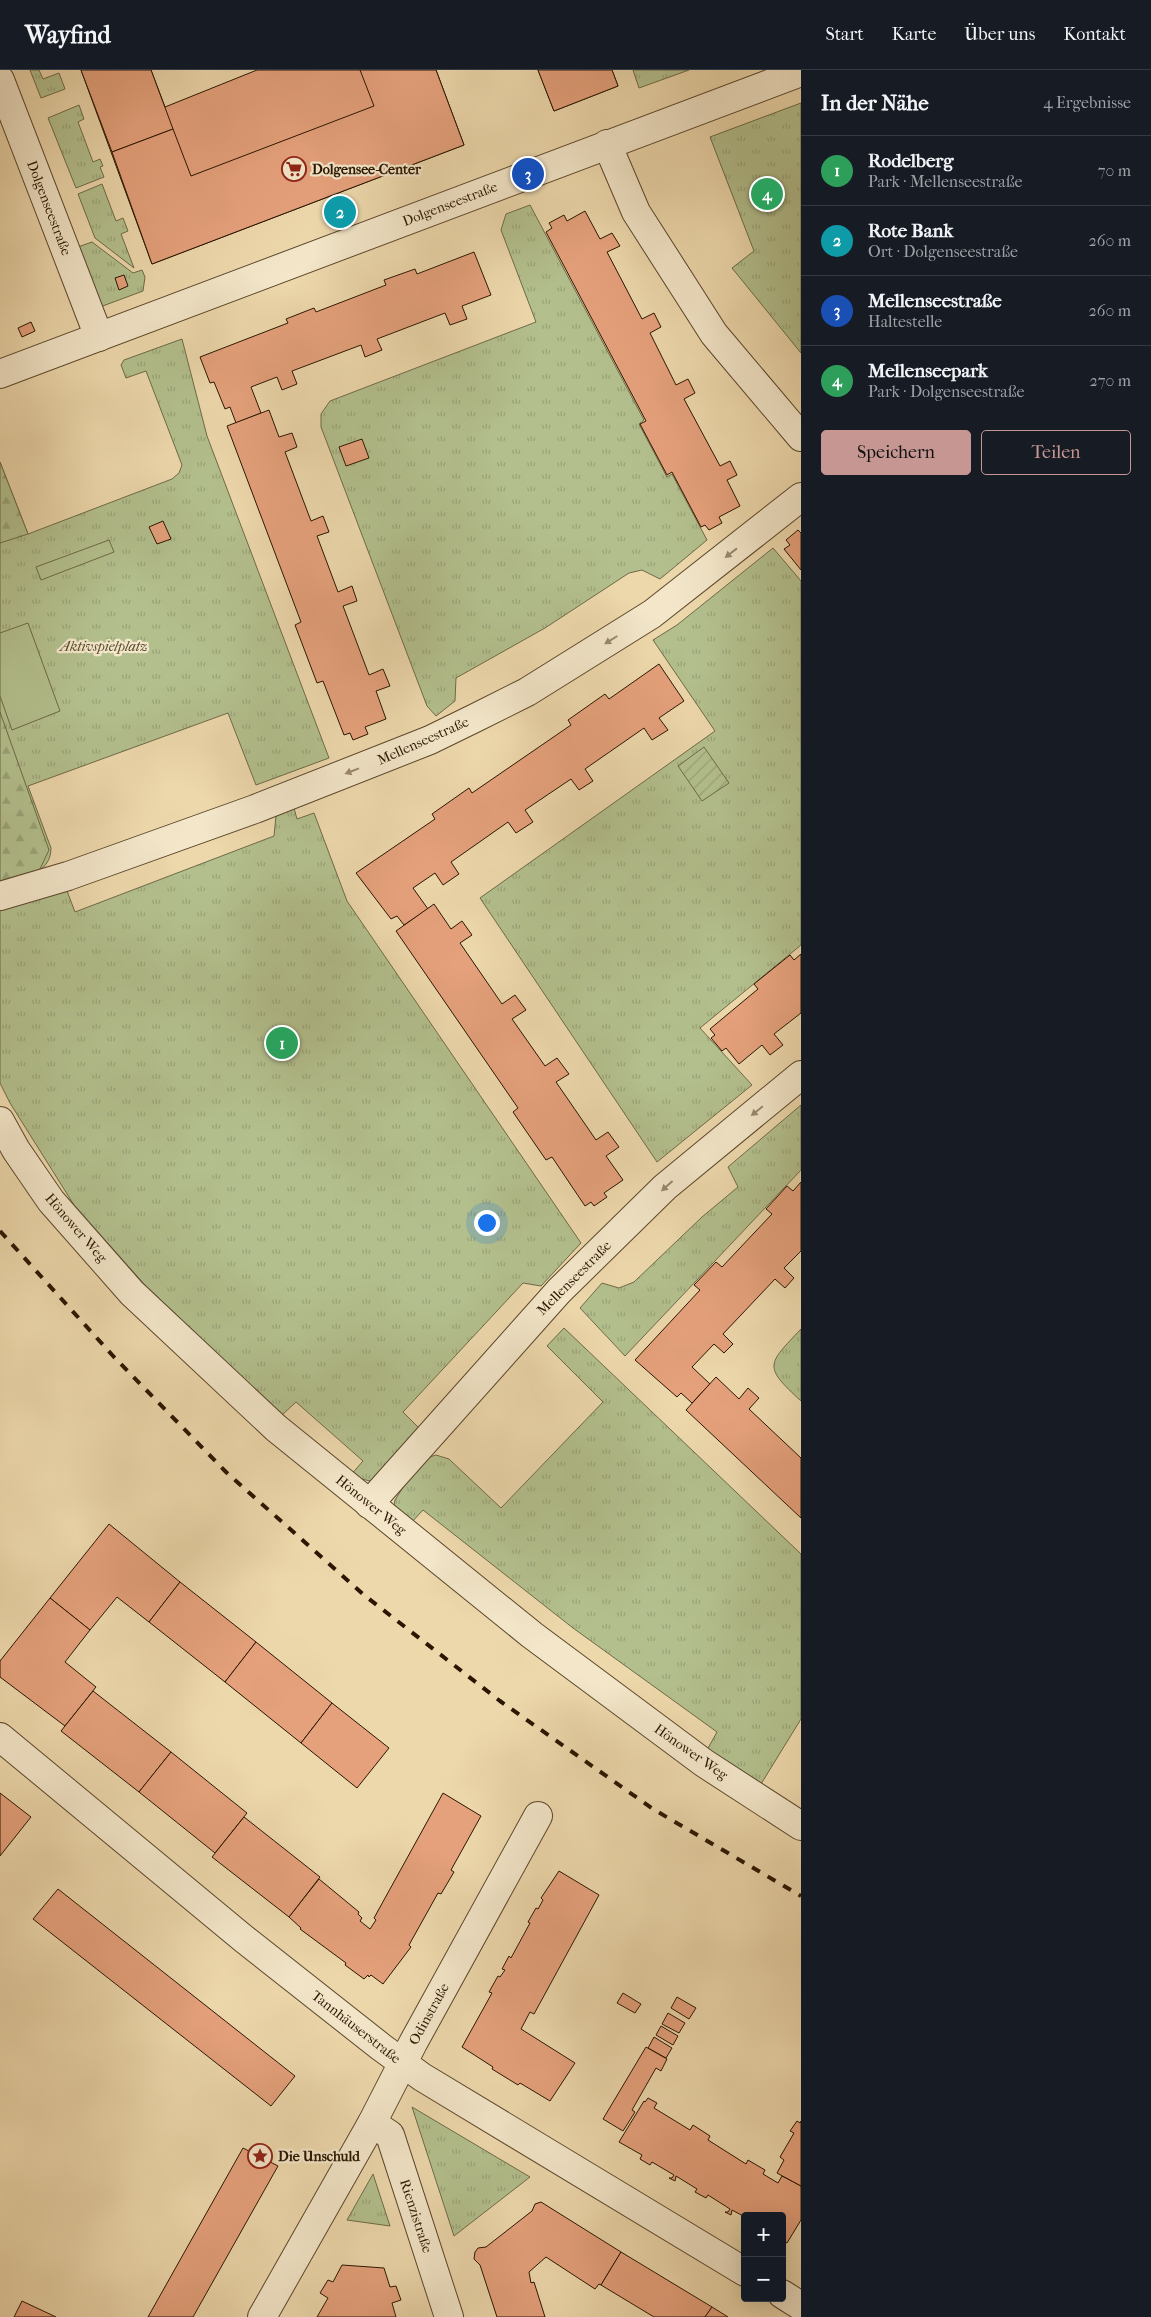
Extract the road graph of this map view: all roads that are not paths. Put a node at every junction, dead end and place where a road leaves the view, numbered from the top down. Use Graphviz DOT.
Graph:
graph roads {
  1 [pos="801,72"];
  2 [pos="0,80"];
  3 [pos="607,144"];
  4 [pos="99,336"];
  5 [pos="0,374"];
  6 [pos="801,436"];
  7 [pos="801,497"];
  8 [pos="0,896"];
  9 [pos="801,1075"];
  10 [pos="0,1121"];
  11 [pos="368,1504"];
  12 [pos="0,1737"];
  13 [pos="538,1816"];
  14 [pos="801,1826"];
  15 [pos="403,2064"];
  16 [pos="372,2123"];
  17 [pos="741,2270"];
  18 [pos="786,2297"];
  19 [pos="801,2306"];
  20 [pos="262,2317"];
  21 [pos="449,2317"];
  1 -- 3 [label="street, Dolgenseestraße"];
  2 -- 4 [label="street, Dolgenseestraße"];
  3 -- 4 [label="street, Dolgenseestraße"];
  3 -- 6 [label="street"];
  4 -- 5 [label="street, Dolgenseestraße"];
  7 -- 8 [label="street, Mellenseestraße, one-way"];
  9 -- 11 [label="street, Mellenseestraße, one-way"];
  10 -- 11 [label="street, Hönower Weg"];
  11 -- 14 [label="street, Hönower Weg"];
  12 -- 15 [label="street, Tannhäuserstraße"];
  13 -- 15 [label="street, Odinstraße"];
  15 -- 16 [label="street, Odinstraße"];
  15 -- 17 [label="street, Tannhäuserstraße"];
  16 -- 20 [label="street, Odinstraße"];
  16 -- 21 [label="street, Rienzistraße"];
  18 -- 19 [label="street"];
}
